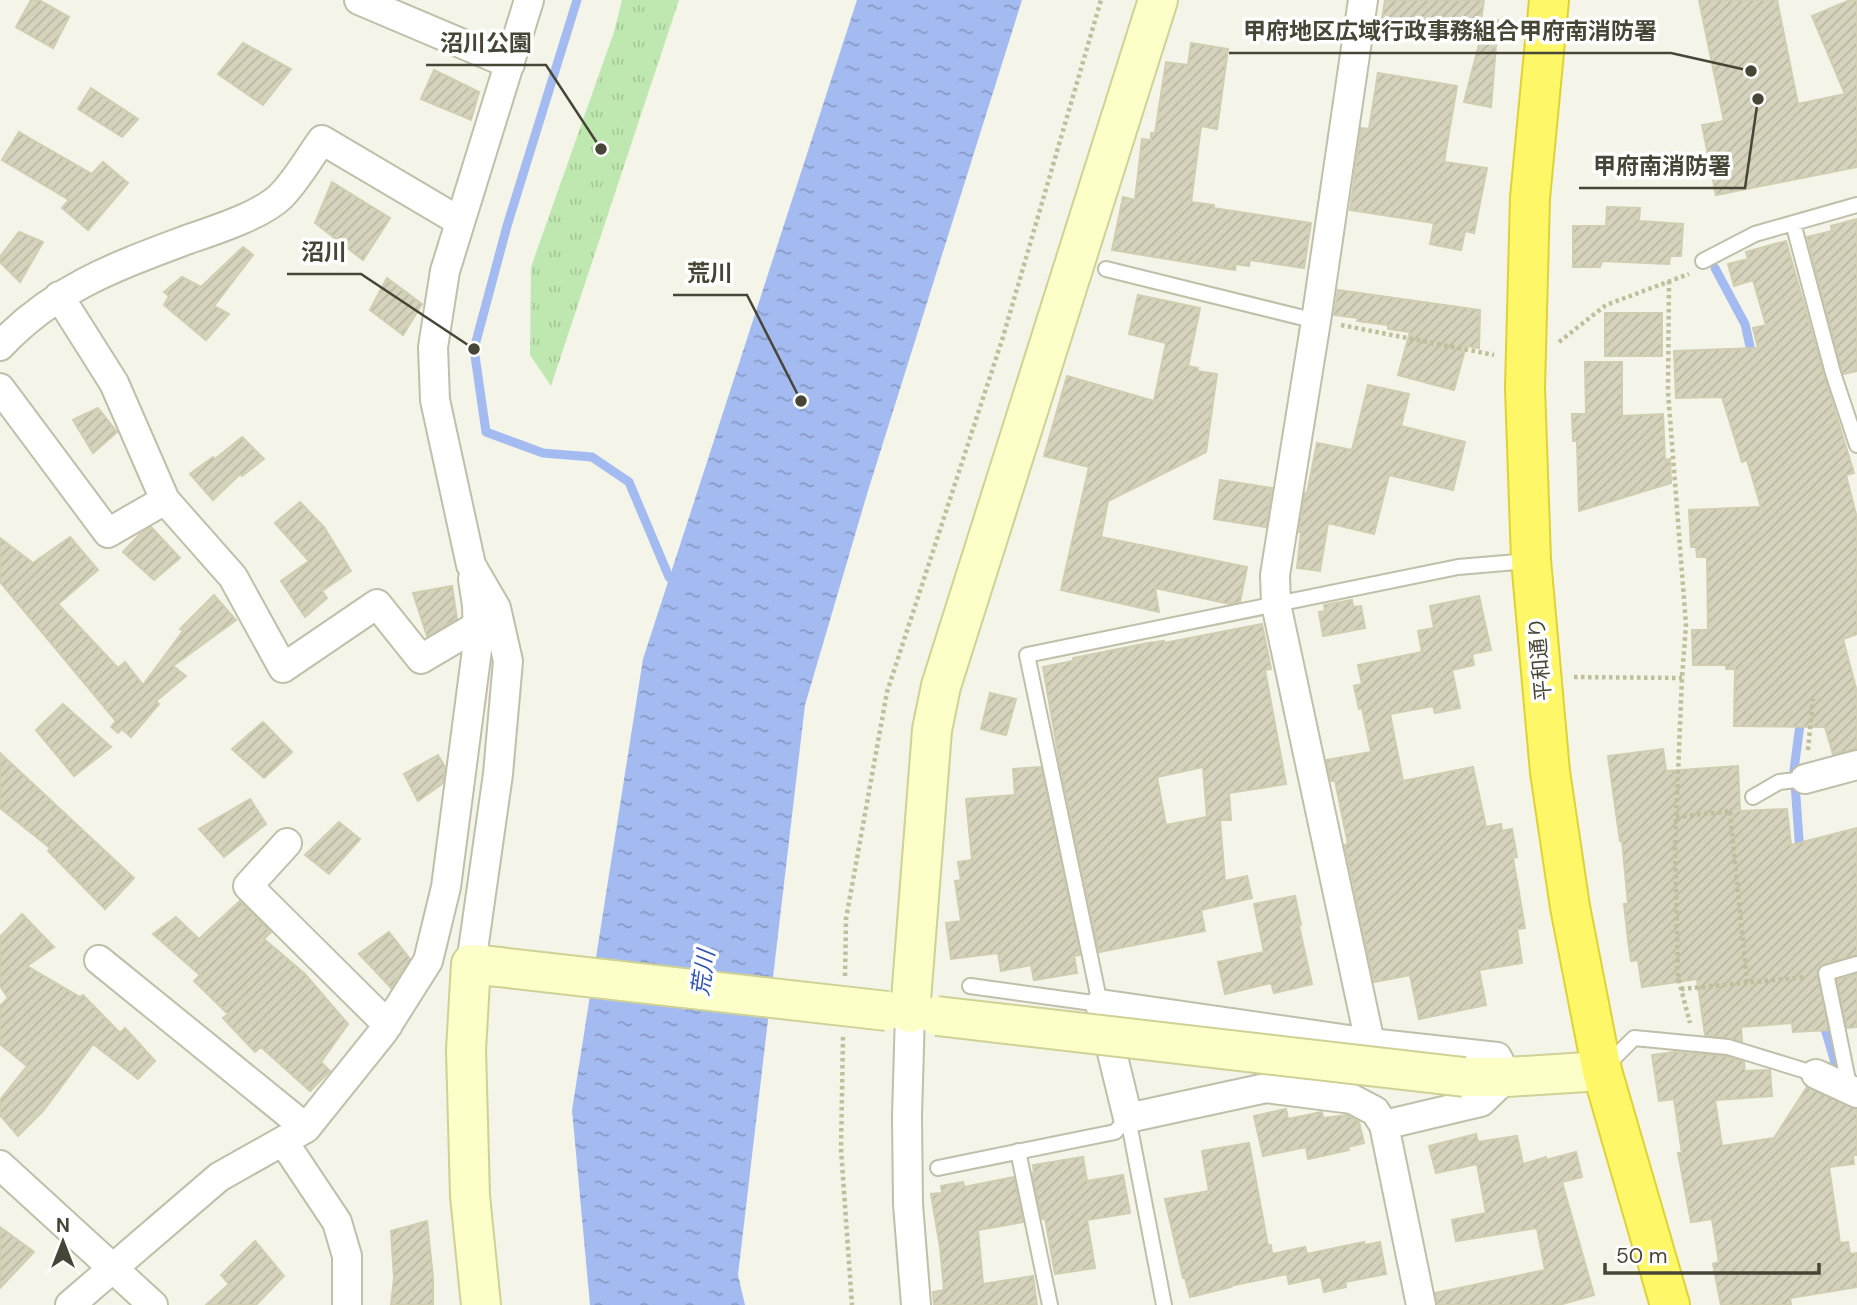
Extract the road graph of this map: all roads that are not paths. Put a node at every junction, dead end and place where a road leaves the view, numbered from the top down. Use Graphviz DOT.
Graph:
graph roads {
  1 [pos="359,0"];
  2 [pos="529,0"];
  3 [pos="1158,0"];
  4 [pos="1363,0"];
  5 [pos="1549,0"];
  6 [pos="510,64"];
  7 [pos="1857,205"];
  8 [pos="459,221"];
  9 [pos="1793,223"];
  10 [pos="1703,261"];
  11 [pos="1106,269"];
  12 [pos="59,296"];
  13 [pos="1316,321"];
  14 [pos="0,346"];
  15 [pos="0,388"];
  16 [pos="1857,445"];
  17 [pos="164,500"];
  18 [pos="1531,560"];
  19 [pos="471,565"];
  20 [pos="1276,604"];
  21 [pos="478,626"];
  22 [pos="1857,765"];
  23 [pos="1796,780"];
  24 [pos="1753,797"];
  25 [pos="287,843"];
  26 [pos="99,960"];
  27 [pos="1857,964"];
  28 [pos="485,965"];
  29 [pos="970,986"];
  30 [pos="1100,1004"];
  31 [pos="911,1013"];
  32 [pos="388,1025"];
  33 [pos="1370,1043"];
  34 [pos="1602,1071"];
  35 [pos="1816,1074"];
  36 [pos="1507,1077"];
  37 [pos="1854,1091"];
  38 [pos="1128,1118"];
  39 [pos="1384,1125"];
  40 [pos="294,1134"];
  41 [pos="1018,1151"];
  42 [pos="0,1166"];
  43 [pos="938,1168"];
  44 [pos="111,1268"];
  45 [pos="70,1305"];
  46 [pos="153,1305"];
  47 [pos="347,1305"];
  48 [pos="481,1305"];
  49 [pos="916,1305"];
  50 [pos="1050,1305"];
  51 [pos="1164,1305"];
  52 [pos="1421,1305"];
  53 [pos="1670,1305"];
  1 -- 6 [label="street"];
  2 -- 6 [label="street"];
  3 -- 31 [label="street"];
  4 -- 13 [label="street"];
  5 -- 18 [label="highway, 平和通り"];
  6 -- 8 [label="street"];
  7 -- 9 [label="lane"];
  8 -- 12 [label="street"];
  8 -- 19 [label="street"];
  9 -- 10 [label="lane"];
  9 -- 16 [label="lane"];
  11 -- 13 [label="lane"];
  12 -- 14 [label="street"];
  12 -- 17 [label="street"];
  13 -- 20 [label="street"];
  15 -- 17 [label="street"];
  17 -- 21 [label="street"];
  18 -- 20 [label="lane"];
  18 -- 34 [label="highway, 平和通り"];
  19 -- 21 [label="street"];
  19 -- 28 [label="street"];
  20 -- 30 [label="lane"];
  20 -- 33 [label="street"];
  21 -- 32 [label="street"];
  22 -- 23 [label="street"];
  23 -- 24 [label="lane"];
  25 -- 32 [label="street"];
  26 -- 40 [label="street"];
  27 -- 37 [label="lane"];
  28 -- 31 [label="street, bridge"];
  28 -- 48 [label="street"];
  29 -- 30 [label="lane"];
  30 -- 33 [label="street"];
  30 -- 38 [label="street"];
  31 -- 36 [label="street, bridge"];
  31 -- 49 [label="street"];
  32 -- 40 [label="street"];
  33 -- 36 [label="street"];
  34 -- 35 [label="lane"];
  34 -- 36 [label="street"];
  34 -- 53 [label="highway, 平和通り"];
  35 -- 37 [label="street"];
  36 -- 39 [label="street"];
  38 -- 39 [label="street"];
  38 -- 41 [label="lane"];
  38 -- 51 [label="lane"];
  39 -- 52 [label="street"];
  40 -- 44 [label="street"];
  40 -- 47 [label="street"];
  41 -- 43 [label="lane"];
  41 -- 50 [label="lane"];
  42 -- 44 [label="street"];
  44 -- 45 [label="street"];
  44 -- 46 [label="street"];
}
